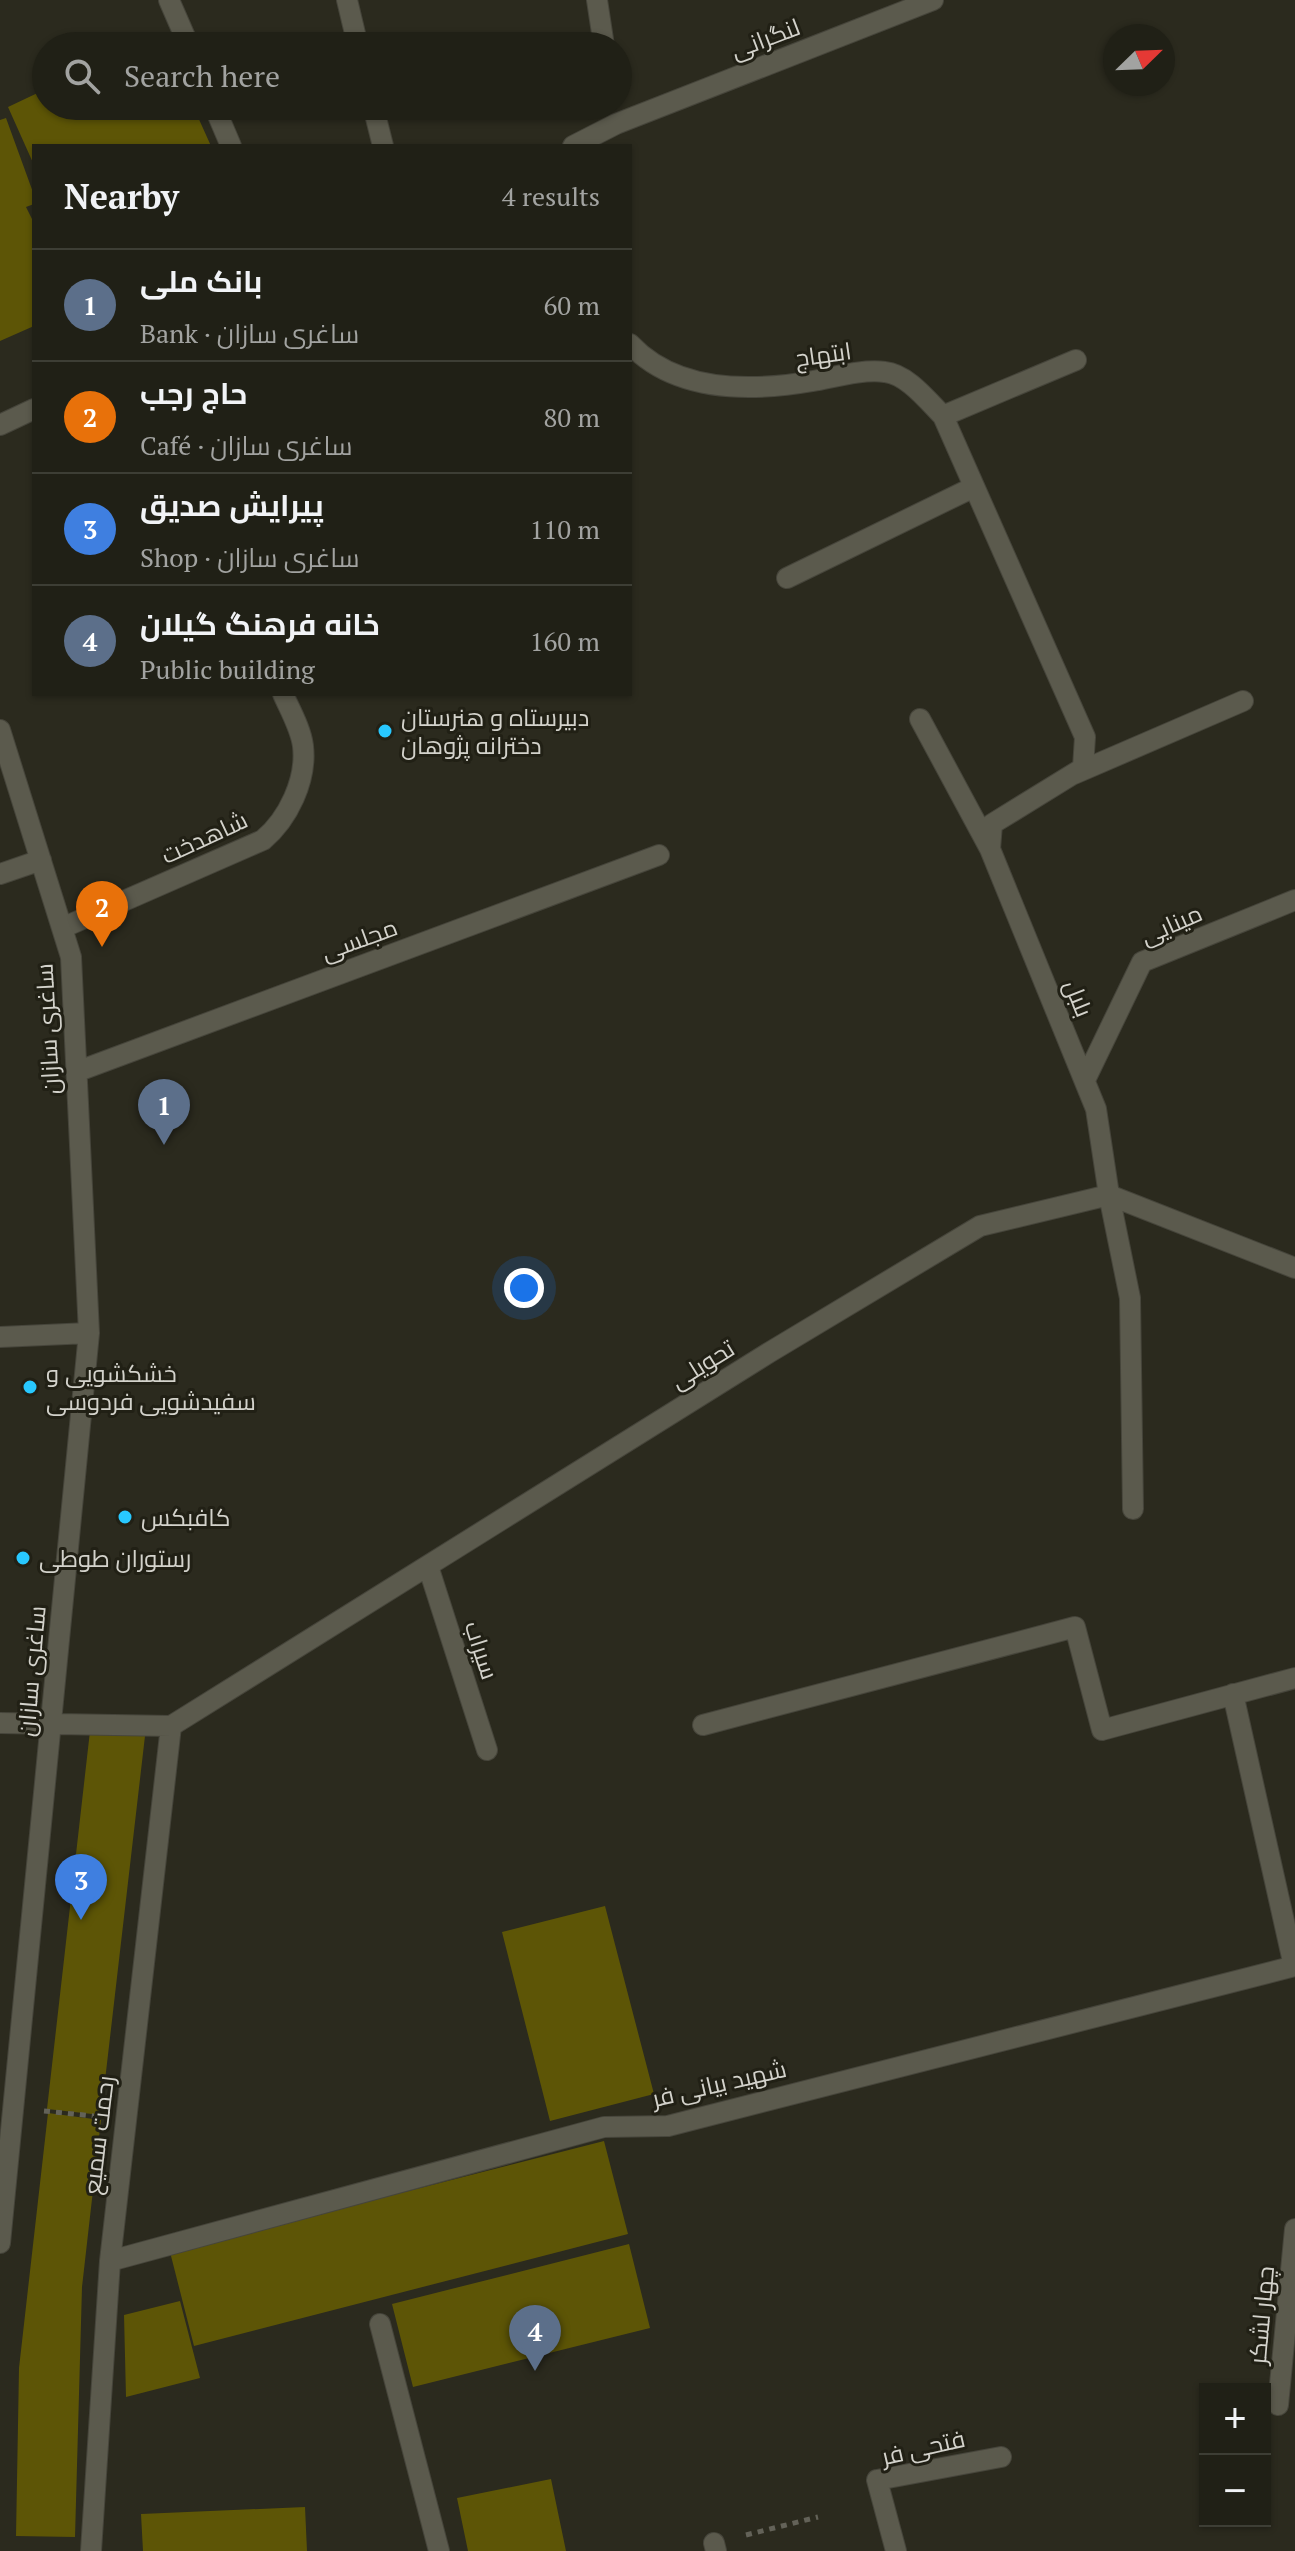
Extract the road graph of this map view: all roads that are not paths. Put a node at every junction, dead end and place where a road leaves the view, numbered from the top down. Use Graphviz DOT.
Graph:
graph roads {
  1 [pos="169,0"];
  2 [pos="347,0"];
  3 [pos="597,0"];
  4 [pos="933,0"];
  5 [pos="183,32"];
  6 [pos="355,32"];
  7 [pos="602,32"];
  8 [pos="632,109"];
  9 [pos="220,120"];
  10 [pos="376,120"];
  11 [pos="607,120"];
  12 [pos="230,144"];
  13 [pos="382,144"];
  14 [pos="576,144"];
  15 [pos="632,346"];
  16 [pos="1076,360"];
  17 [pos="32,410"];
  18 [pos="943,416"];
  19 [pos="0,425"];
  20 [pos="974,487"];
  21 [pos="787,578"];
  22 [pos="284,696"];
  23 [pos="1243,701"];
  24 [pos="920,719"];
  25 [pos="0,730"];
  26 [pos="1074,774"];
  27 [pos="990,849"];
  28 [pos="659,855"];
  29 [pos="41,860"];
  30 [pos="0,874"];
  31 [pos="1295,900"];
  32 [pos="62,928"];
  33 [pos="76,1072"];
  34 [pos="1085,1080"];
  35 [pos="1109,1195"];
  36 [pos="1295,1268"];
  37 [pos="89,1333"];
  38 [pos="0,1337"];
  39 [pos="1133,1509"];
  40 [pos="428,1566"];
  41 [pos="1295,1678"];
  42 [pos="1233,1694"];
  43 [pos="0,1723"];
  44 [pos="52,1725"];
  45 [pos="703,1725"];
  46 [pos="171,1726"];
  47 [pos="487,1750"];
  48 [pos="1295,1966"];
  49 [pos="1295,2229"];
  50 [pos="0,2243"];
  51 [pos="110,2261"];
  52 [pos="380,2324"];
  53 [pos="1278,2405"];
  54 [pos="1001,2457"];
  55 [pos="91,2551"];
  56 [pos="439,2551"];
  57 [pos="896,2551"];
  1 -- 5 [label="street"];
  2 -- 6 [label="street"];
  3 -- 7 [label="street"];
  4 -- 8 [label="street, لنگرانی"];
  9 -- 12 [label="street"];
  10 -- 13 [label="street"];
  11 -- 14 [label="street, لنگرانی"];
  15 -- 18 [label="street, ابتهاج"];
  16 -- 18 [label="street"];
  17 -- 19 [label="street"];
  18 -- 20 [label="street, ابتهاج"];
  20 -- 21 [label="street"];
  20 -- 26 [label="street, ابتهاج"];
  22 -- 32 [label="street, شاهدخت"];
  23 -- 26 [label="street"];
  24 -- 27 [label="street"];
  25 -- 29 [label="street, ساغری سازان"];
  26 -- 27 [label="street, بلبل"];
  27 -- 34 [label="street, بلبل"];
  28 -- 33 [label="street, مجلسی"];
  29 -- 30 [label="street"];
  29 -- 32 [label="street, ساغری سازان"];
  31 -- 34 [label="street, مینایی"];
  32 -- 33 [label="street, ساغری سازان"];
  33 -- 37 [label="street, ساغری سازان"];
  34 -- 35 [label="street, بلبل"];
  35 -- 36 [label="street"];
  35 -- 39 [label="street, بلبل"];
  35 -- 40 [label="street, تحویلی"];
  37 -- 38 [label="street"];
  37 -- 44 [label="street, ساغری سازان"];
  40 -- 46 [label="street, تحویلی"];
  40 -- 47 [label="street, سیراب"];
  41 -- 42 [label="street"];
  42 -- 45 [label="street"];
  42 -- 48 [label="street"];
  43 -- 44 [label="street"];
  44 -- 46 [label="street"];
  44 -- 50 [label="street, ساغری سازان"];
  46 -- 51 [label="street, رحمت سمیع"];
  48 -- 51 [label="street, شهید بیانی فر"];
  49 -- 53 [label="street, چهار لشکر"];
  51 -- 55 [label="street, رحمت سمیع"];
  52 -- 56 [label="street"];
  54 -- 57 [label="street, فتحی فر"];
}
